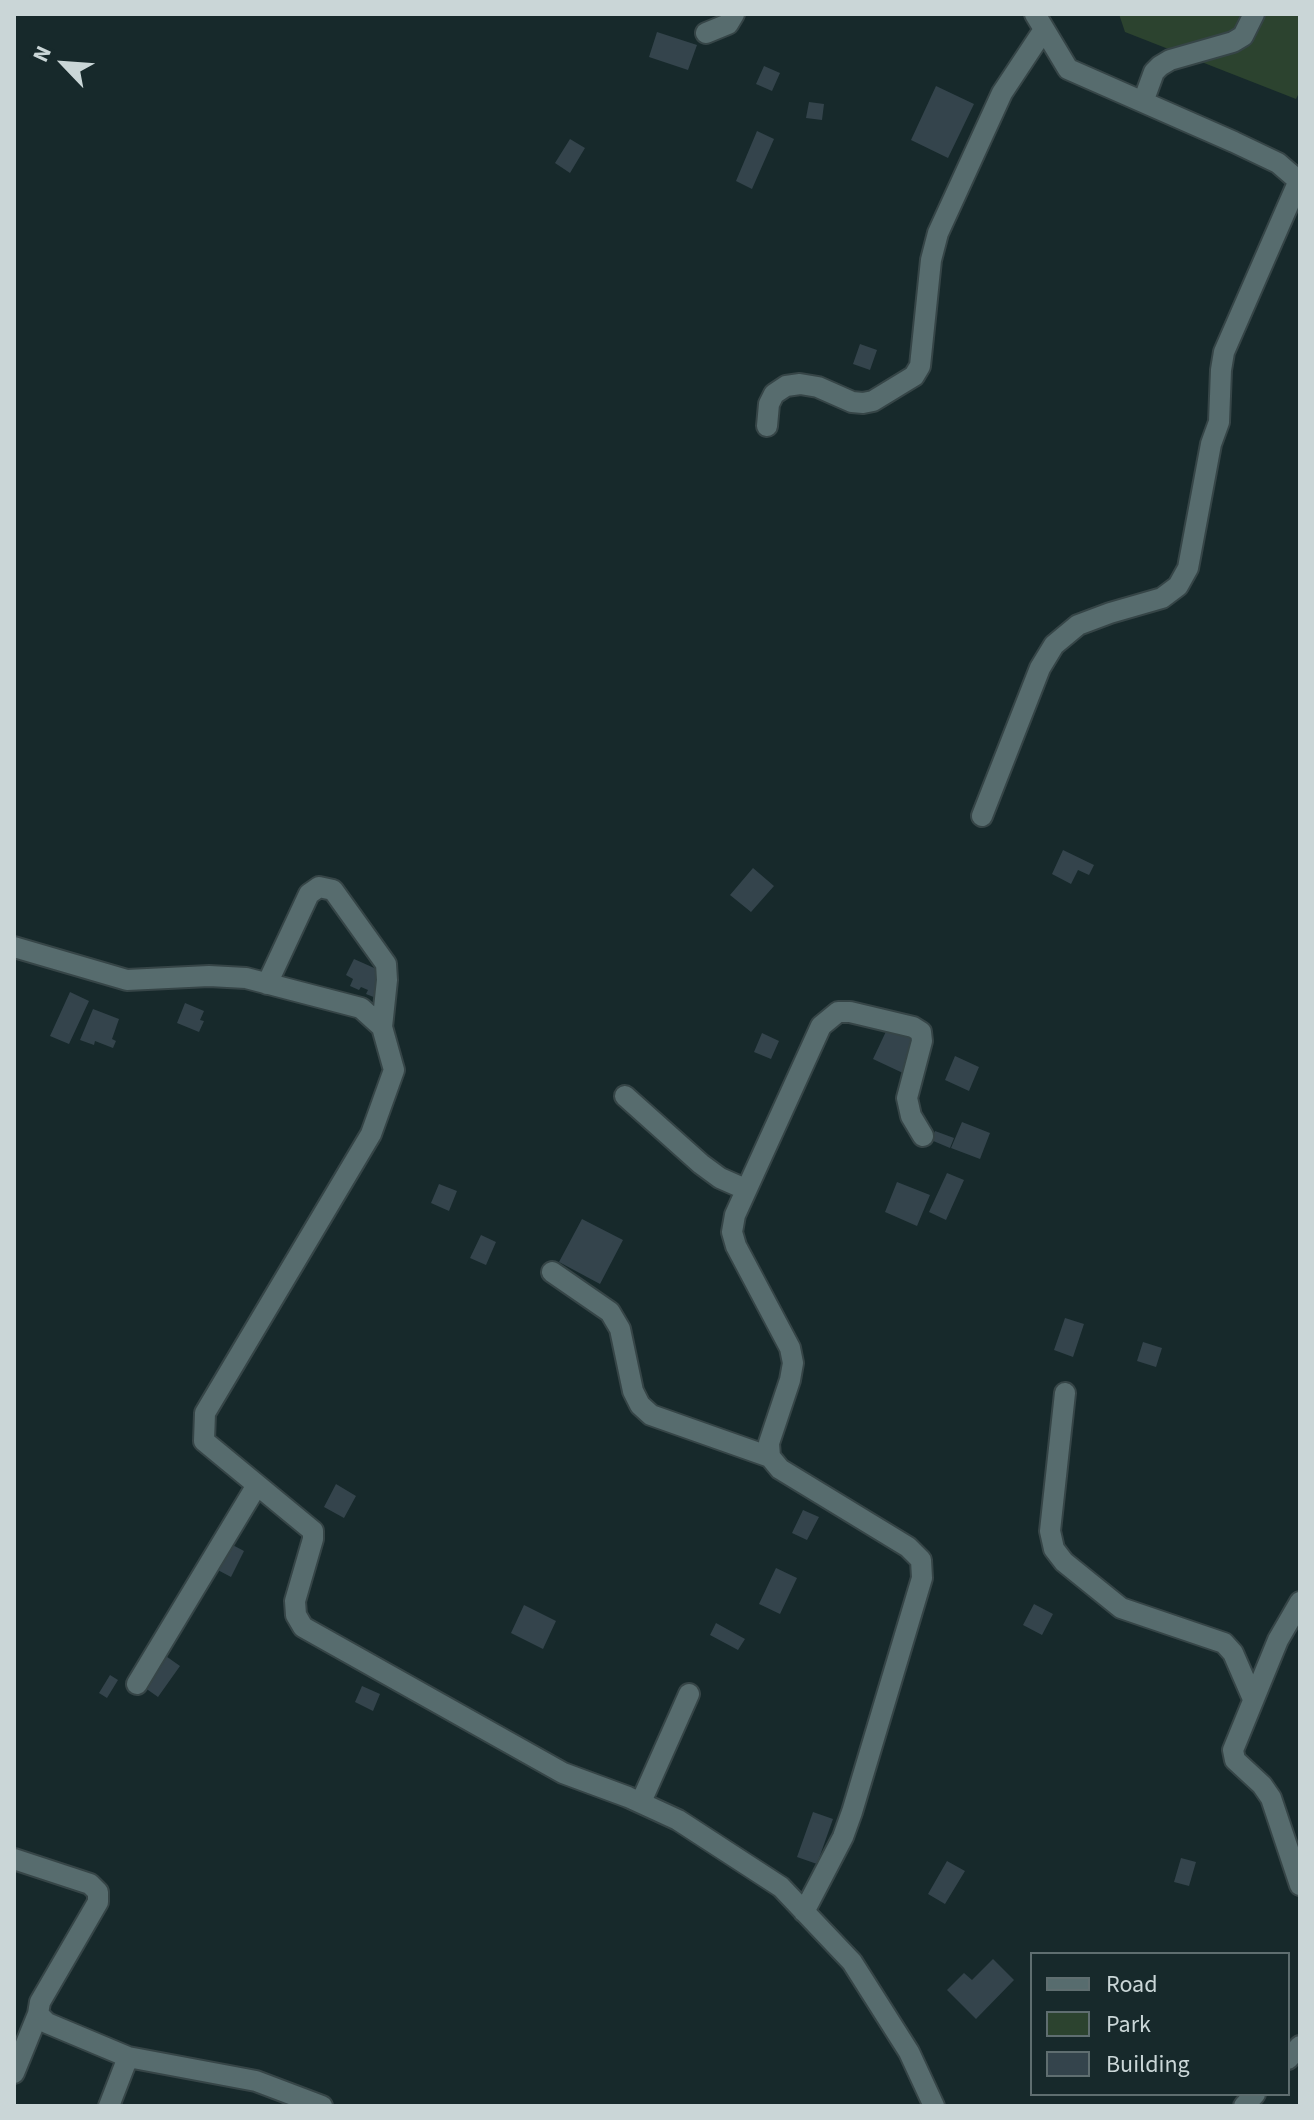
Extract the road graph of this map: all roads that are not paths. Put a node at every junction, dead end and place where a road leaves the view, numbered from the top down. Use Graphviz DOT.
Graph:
graph roads {
  1 [pos="734,14"];
  2 [pos="1254,14"];
  3 [pos="1039,22"];
  4 [pos="706,33"];
  5 [pos="1143,102"];
  6 [pos="1300,180"];
  7 [pos="767,426"];
  8 [pos="982,816"];
  9 [pos="14,947"];
  10 [pos="267,984"];
  11 [pos="382,1027"];
  12 [pos="625,1096"];
  13 [pos="923,1136"];
  14 [pos="745,1189"];
  15 [pos="552,1272"];
  16 [pos="1065,1393"];
  17 [pos="770,1457"];
  18 [pos="257,1485"];
  19 [pos="1300,1602"];
  20 [pos="137,1684"];
  21 [pos="689,1694"];
  22 [pos="1253,1699"];
  23 [pos="641,1802"];
  24 [pos="14,1859"];
  25 [pos="1300,1885"];
  26 [pos="804,1912"];
  27 [pos="38,2014"];
  28 [pos="128,2057"];
  29 [pos="14,2073"];
  30 [pos="109,2106"];
  31 [pos="322,2106"];
  32 [pos="934,2106"];
  1 -- 4 [label="street"];
  2 -- 5 [label="street"];
  3 -- 5 [label="street"];
  3 -- 7 [label="street"];
  5 -- 6 [label="street"];
  6 -- 8 [label="street"];
  9 -- 10 [label="street"];
  10 -- 11 [label="street"];
  10 -- 11 [label="street"];
  11 -- 18 [label="street"];
  12 -- 14 [label="street"];
  13 -- 14 [label="street"];
  14 -- 17 [label="street"];
  15 -- 17 [label="street"];
  16 -- 22 [label="street"];
  17 -- 26 [label="street"];
  18 -- 20 [label="street"];
  18 -- 23 [label="street"];
  19 -- 22 [label="street"];
  21 -- 23 [label="street"];
  22 -- 25 [label="street"];
  23 -- 26 [label="street"];
  24 -- 27 [label="street"];
  26 -- 32 [label="street"];
  27 -- 28 [label="street"];
  27 -- 29 [label="street"];
  28 -- 30 [label="street"];
  28 -- 31 [label="street"];
}
